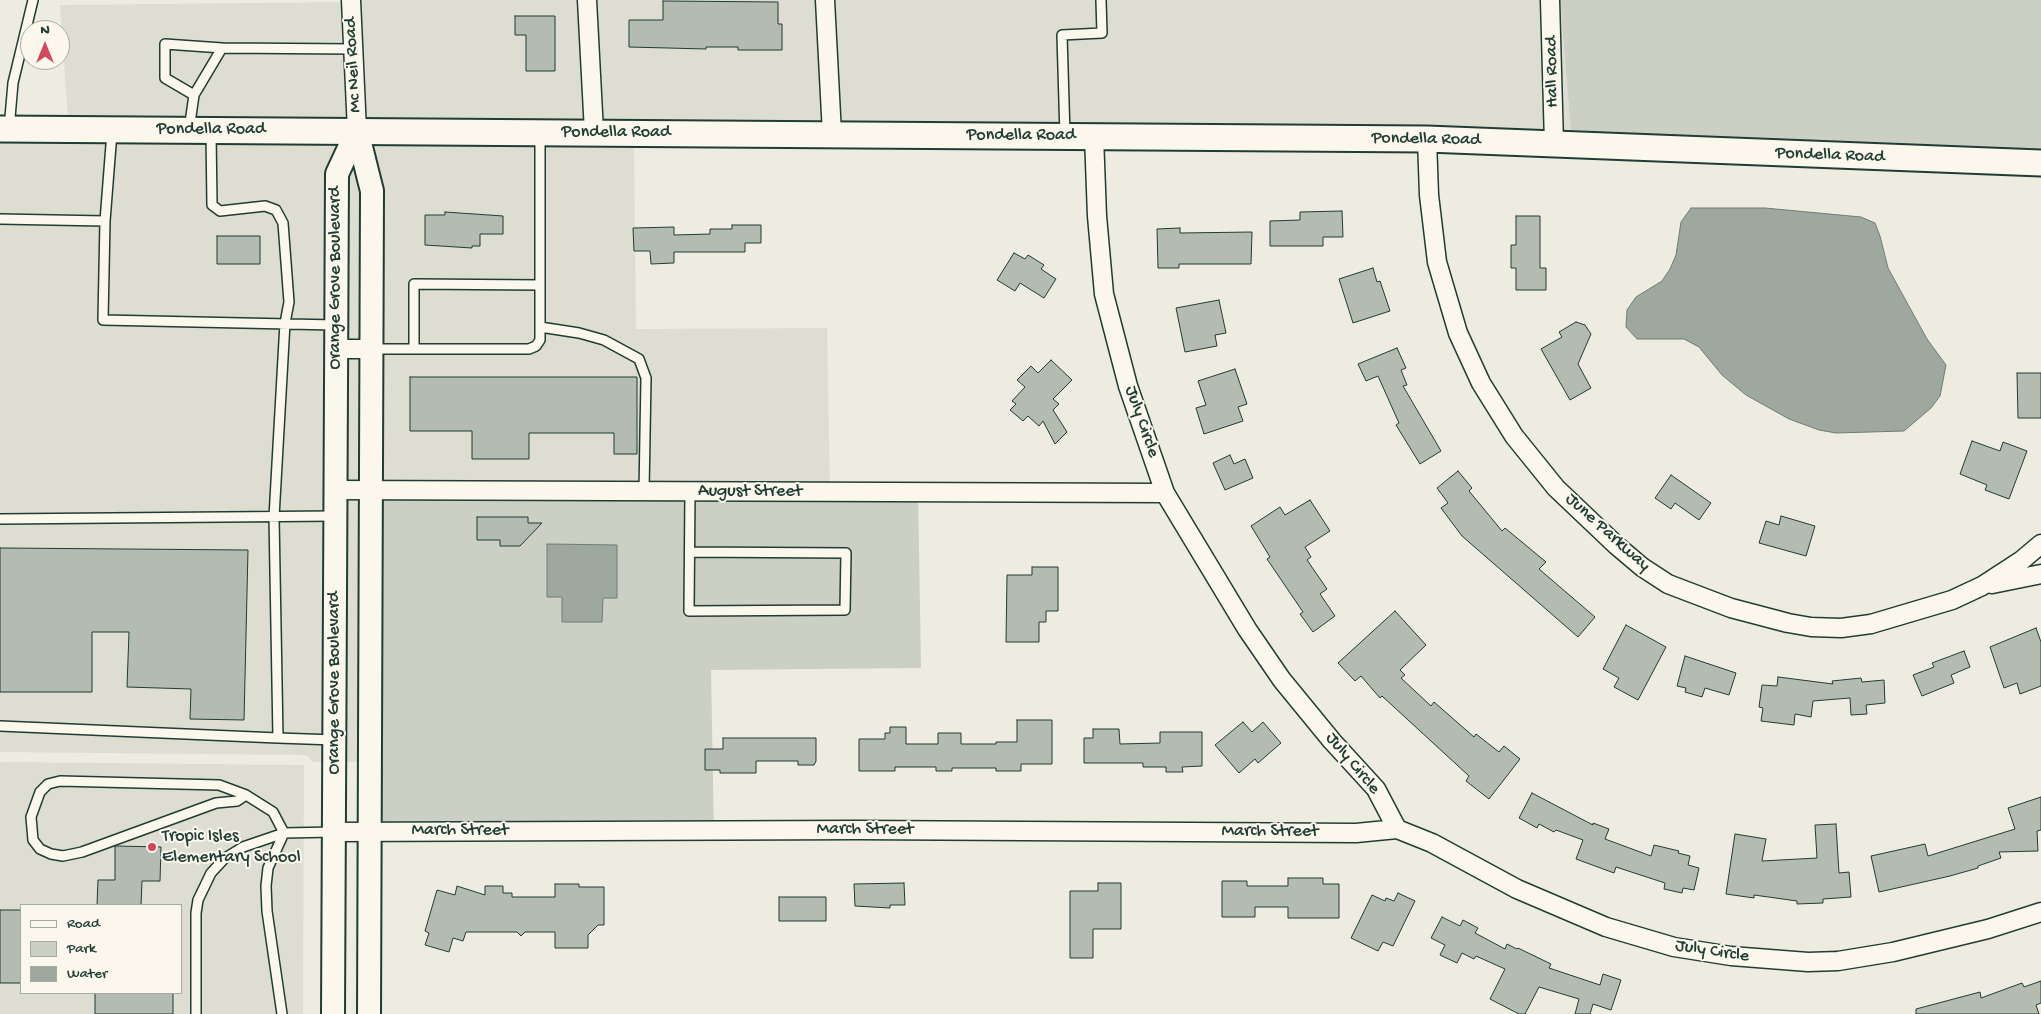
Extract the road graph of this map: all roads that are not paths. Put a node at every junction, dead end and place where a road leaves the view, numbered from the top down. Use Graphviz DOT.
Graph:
graph roads {
  1 [pos="33,0"];
  2 [pos="351,0"];
  3 [pos="587,0"];
  4 [pos="825,0"];
  5 [pos="1101,0"];
  6 [pos="1550,0"];
  7 [pos="222,48"];
  8 [pos="354,49"];
  9 [pos="194,95"];
  10 [pos="5,129"];
  11 [pos="112,130"];
  12 [pos="200,130"];
  13 [pos="357,131"];
  14 [pos="540,132"];
  15 [pos="594,132"];
  16 [pos="832,134"];
  17 [pos="1065,136"];
  18 [pos="1094,136"];
  19 [pos="1427,139"];
  20 [pos="1554,144"];
  21 [pos="2041,164"];
  22 [pos="0,218"];
  23 [pos="105,221"];
  24 [pos="540,285"];
  25 [pos="285,323"];
  26 [pos="337,324"];
  27 [pos="540,327"];
  28 [pos="336,349"];
  29 [pos="371,349"];
  30 [pos="414,349"];
  31 [pos="336,490"];
  32 [pos="371,490"];
  33 [pos="644,491"];
  34 [pos="690,491"];
  35 [pos="1166,493"];
  36 [pos="336,516"];
  37 [pos="274,517"];
  38 [pos="0,519"];
  39 [pos="2041,544"];
  40 [pos="690,552"];
  41 [pos="2041,574"];
  42 [pos="1982,586"];
  43 [pos="0,726"];
  44 [pos="278,738"];
  45 [pos="335,740"];
  46 [pos="246,795"];
  47 [pos="1397,829"];
  48 [pos="369,831"];
  49 [pos="334,832"];
  50 [pos="284,833"];
  51 [pos="2041,912"];
  52 [pos="196,1014"];
  53 [pos="282,1014"];
  54 [pos="333,1014"];
  55 [pos="369,1014"];
  1 -- 10 [label="lane"];
  2 -- 8 [label="street, Mc Neil Road"];
  3 -- 15 [label="street"];
  4 -- 16 [label="street"];
  5 -- 17 [label="lane"];
  6 -- 20 [label="street, Hall Road"];
  7 -- 8 [label="lane"];
  7 -- 9 [label="lane"];
  7 -- 9 [label="lane"];
  8 -- 13 [label="street, Mc Neil Road"];
  9 -- 12 [label="lane"];
  10 -- 11 [label="main road, Pondella Road"];
  11 -- 12 [label="main road, Pondella Road"];
  11 -- 23 [label="lane"];
  12 -- 13 [label="main road, Pondella Road"];
  12 -- 25 [label="lane"];
  13 -- 14 [label="main road, Pondella Road"];
  13 -- 26 [label="street, Orange Grove Boulevard"];
  13 -- 29 [label="street, Orange Grove Boulevard"];
  14 -- 15 [label="main road, Pondella Road"];
  14 -- 24 [label="lane"];
  15 -- 16 [label="main road, Pondella Road"];
  16 -- 17 [label="main road, Pondella Road"];
  17 -- 18 [label="main road, Pondella Road"];
  18 -- 19 [label="main road, Pondella Road"];
  18 -- 35 [label="street, July Circle"];
  19 -- 20 [label="main road, Pondella Road"];
  19 -- 42 [label="street, June Parkway"];
  20 -- 21 [label="main road, Pondella Road"];
  22 -- 23 [label="lane"];
  23 -- 25 [label="lane"];
  24 -- 27 [label="lane"];
  24 -- 30 [label="lane"];
  25 -- 26 [label="lane"];
  25 -- 37 [label="lane"];
  26 -- 28 [label="street, Orange Grove Boulevard"];
  27 -- 30 [label="lane"];
  27 -- 33 [label="lane"];
  28 -- 29 [label="street"];
  28 -- 31 [label="street, Orange Grove Boulevard"];
  29 -- 30 [label="lane"];
  29 -- 32 [label="street, Orange Grove Boulevard"];
  31 -- 32 [label="street, August Street"];
  31 -- 36 [label="street, Orange Grove Boulevard"];
  32 -- 33 [label="street, August Street"];
  32 -- 48 [label="street, Orange Grove Boulevard"];
  33 -- 34 [label="street, August Street"];
  34 -- 35 [label="street, August Street"];
  34 -- 40 [label="lane"];
  35 -- 47 [label="street, July Circle"];
  36 -- 37 [label="lane"];
  36 -- 45 [label="street, Orange Grove Boulevard"];
  37 -- 38 [label="lane"];
  37 -- 44 [label="lane"];
  39 -- 42 [label="street, June Parkway"];
  40 -- 40 [label="lane"];
  41 -- 42 [label="street"];
  43 -- 44 [label="lane"];
  44 -- 45 [label="lane"];
  45 -- 49 [label="street, Orange Grove Boulevard"];
  46 -- 46 [label="lane"];
  46 -- 50 [label="lane"];
  47 -- 48 [label="street, March Street"];
  47 -- 51 [label="street, July Circle"];
  48 -- 49 [label="street, March Street"];
  48 -- 55 [label="street, Orange Grove Boulevard"];
  49 -- 50 [label="lane"];
  49 -- 54 [label="street, Orange Grove Boulevard"];
  50 -- 52 [label="lane"];
  50 -- 53 [label="lane"];
}
